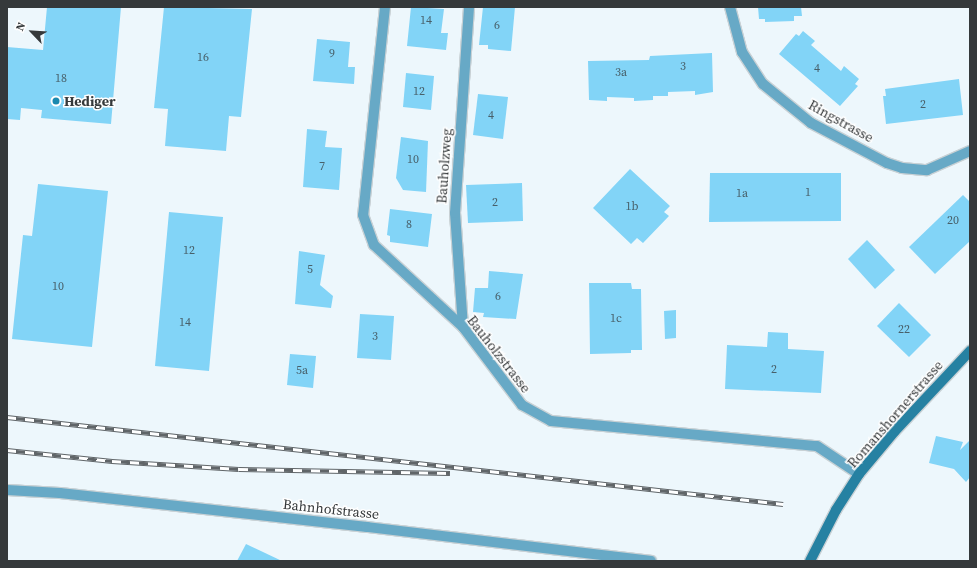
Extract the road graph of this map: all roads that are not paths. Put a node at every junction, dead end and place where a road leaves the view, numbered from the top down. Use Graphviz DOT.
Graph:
graph roads {
  1 [pos="385,7"];
  2 [pos="469,7"];
  3 [pos="730,7"];
  4 [pos="970,151"];
  5 [pos="463,328"];
  6 [pos="970,351"];
  7 [pos="859,474"];
  8 [pos="7,490"];
  9 [pos="651,561"];
  10 [pos="810,561"];
  1 -- 5 [label="street, Bauholzstrasse"];
  2 -- 5 [label="street, Bauholzweg"];
  3 -- 4 [label="street, Ringstrasse"];
  5 -- 7 [label="street, Bauholzstrasse"];
  6 -- 7 [label="main road, Romanshornerstrasse"];
  7 -- 10 [label="main road, Romanshornerstrasse"];
  8 -- 9 [label="street, Bahnhofstrasse"];
}
